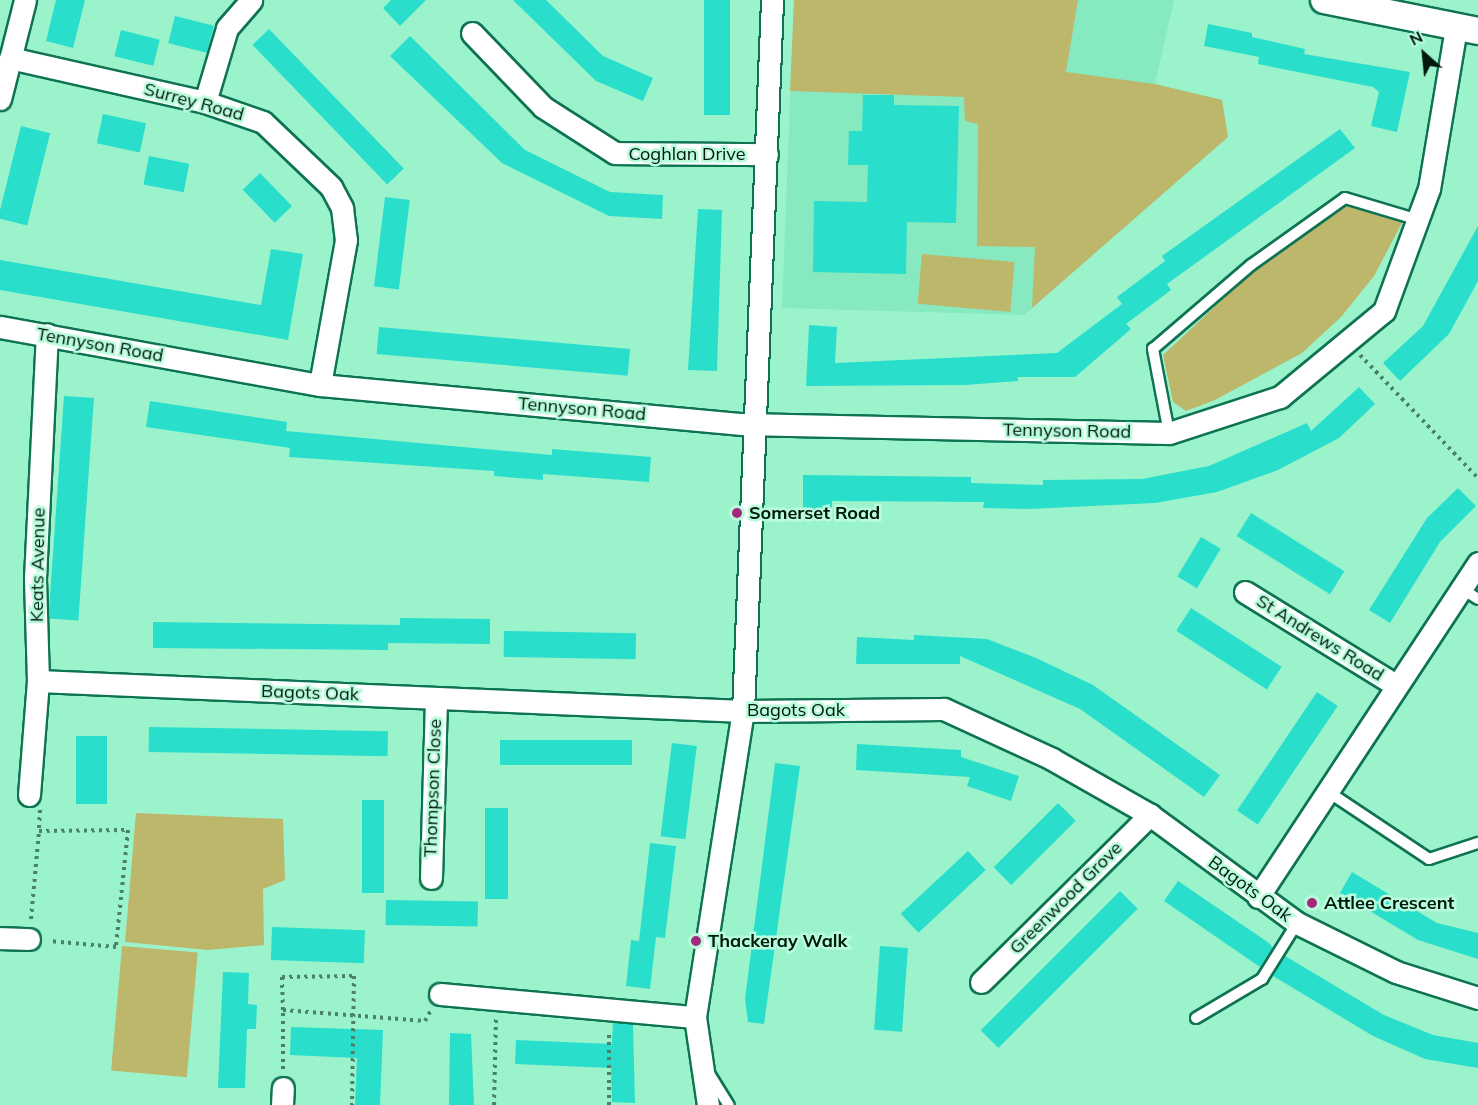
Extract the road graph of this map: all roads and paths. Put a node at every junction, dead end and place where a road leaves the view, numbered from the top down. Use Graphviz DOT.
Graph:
graph roads {
  1 [pos="25,0"];
  2 [pos="251,0"];
  3 [pos="772,0"];
  4 [pos="1324,0"];
  5 [pos="1467,29"];
  6 [pos="472,33"];
  7 [pos="10,58"];
  8 [pos="0,99"];
  9 [pos="205,102"];
  10 [pos="767,154"];
  11 [pos="1420,220"];
  12 [pos="0,327"];
  13 [pos="47,334"];
  14 [pos="1348,343"];
  15 [pos="320,385"];
  16 [pos="755,425"];
  17 [pos="1169,433"];
  18 [pos="1478,478"];
  19 [pos="1478,563"];
  20 [pos="1245,592"];
  21 [pos="1470,593"];
  22 [pos="38,681"];
  23 [pos="1395,684"];
  24 [pos="436,698"];
  25 [pos="743,711"];
  26 [pos="1330,793"];
  27 [pos="29,795"];
  28 [pos="1150,815"];
  29 [pos="39,831"];
  30 [pos="1478,843"];
  31 [pos="431,878"];
  32 [pos="1258,897"];
  33 [pos="1297,923"];
  34 [pos="0,938"];
  35 [pos="29,939"];
  36 [pos="981,982"];
  37 [pos="440,994"];
  38 [pos="1478,998"];
  39 [pos="496,999"];
  40 [pos="610,1005"];
  41 [pos="283,1010"];
  42 [pos="355,1016"];
  43 [pos="695,1017"];
  44 [pos="1196,1018"];
  45 [pos="698,1056"];
  46 [pos="282,1096"];
  47 [pos="352,1105"];
  48 [pos="494,1105"];
  49 [pos="609,1105"];
  50 [pos="708,1105"];
  51 [pos="729,1105"];
  1 -- 7 [label="street"];
  2 -- 9 [label="street"];
  3 -- 10 [label="street"];
  4 -- 5 [label="street"];
  5 -- 11 [label="street, Tennyson Road"];
  6 -- 10 [label="street, Coghlan Drive"];
  7 -- 8 [label="street"];
  7 -- 9 [label="street, Surrey Road"];
  9 -- 15 [label="street, Surrey Road"];
  10 -- 16 [label="street"];
  11 -- 14 [label="street, Tennyson Road"];
  11 -- 17 [label="lane"];
  12 -- 13 [label="street, Tennyson Road"];
  13 -- 15 [label="street, Tennyson Road"];
  13 -- 22 [label="street, Keats Avenue"];
  14 -- 17 [label="street, Tennyson Road"];
  14 -- 18 [label="path"];
  15 -- 16 [label="street, Tennyson Road"];
  16 -- 17 [label="street, Tennyson Road"];
  16 -- 25 [label="street"];
  19 -- 21 [label="street"];
  20 -- 23 [label="street, St Andrews Road"];
  21 -- 23 [label="street"];
  22 -- 24 [label="street, Bagots Oak"];
  22 -- 27 [label="street, Keats Avenue"];
  23 -- 26 [label="street"];
  24 -- 25 [label="street, Bagots Oak"];
  24 -- 31 [label="street, Thompson Close"];
  25 -- 28 [label="street, Bagots Oak"];
  25 -- 43 [label="street"];
  26 -- 30 [label="lane"];
  26 -- 32 [label="street"];
  27 -- 29 [label="path"];
  28 -- 32 [label="street, Bagots Oak"];
  28 -- 36 [label="street, Greenwood Grove"];
  29 -- 35 [label="path"];
  29 -- 35 [label="path"];
  32 -- 33 [label="street, Bagots Oak"];
  33 -- 38 [label="street, Bagots Oak"];
  33 -- 44 [label="lane"];
  34 -- 35 [label="street"];
  37 -- 39 [label="street"];
  37 -- 42 [label="path"];
  39 -- 40 [label="street"];
  39 -- 48 [label="path"];
  40 -- 43 [label="street"];
  40 -- 49 [label="path"];
  41 -- 42 [label="path"];
  41 -- 42 [label="path"];
  41 -- 46 [label="path"];
  42 -- 47 [label="path"];
  43 -- 45 [label="street"];
  45 -- 50 [label="street"];
  45 -- 51 [label="lane"];
}
